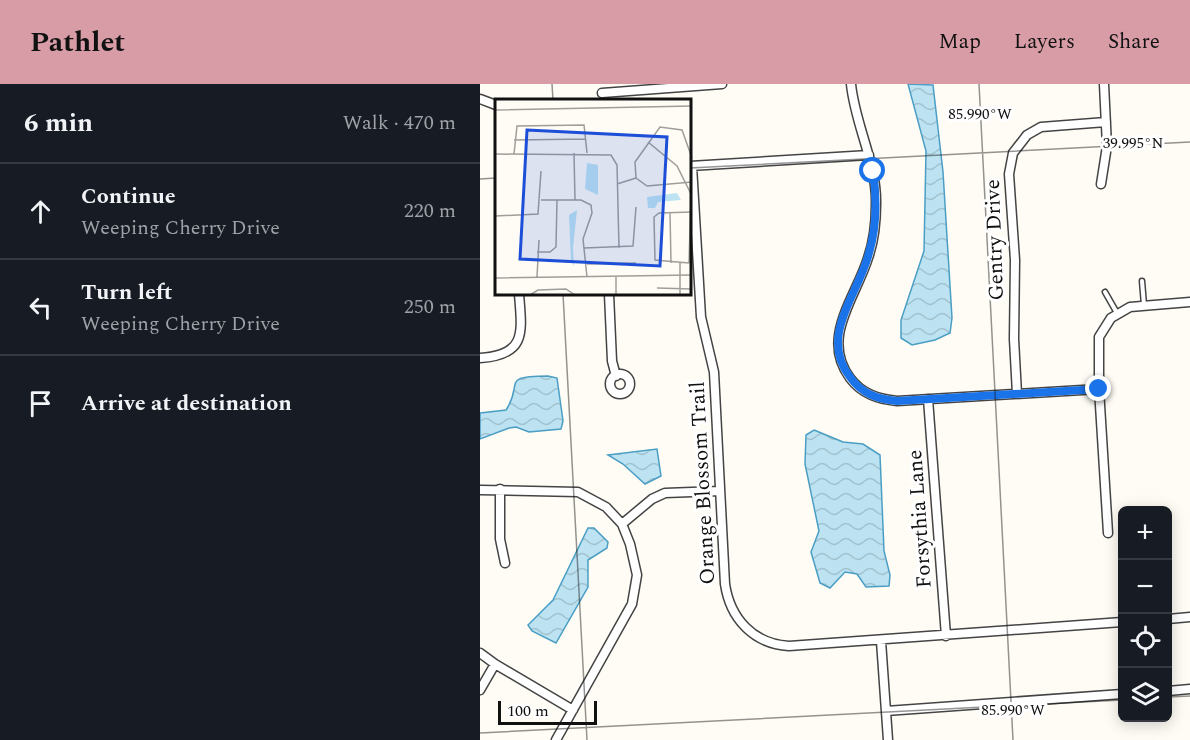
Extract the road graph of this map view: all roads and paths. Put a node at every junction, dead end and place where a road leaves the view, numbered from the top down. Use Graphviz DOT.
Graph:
graph roads {
  1 [pos="722,84"];
  2 [pos="851,84"];
  3 [pos="1104,84"];
  4 [pos="602,93"];
  5 [pos="480,99"];
  6 [pos="495,105"];
  7 [pos="1106,122"];
  8 [pos="869,155"];
  9 [pos="692,166"];
  10 [pos="692,181"];
  11 [pos="1101,184"];
  12 [pos="1142,280"];
  13 [pos="1105,292"];
  14 [pos="519,296"];
  15 [pos="609,296"];
  16 [pos="1190,302"];
  17 [pos="1144,306"];
  18 [pos="1117,313"];
  19 [pos="480,358"];
  20 [pos="616,376"];
  21 [pos="1099,389"];
  22 [pos="1017,394"];
  23 [pos="928,399"];
  24 [pos="500,489"];
  25 [pos="480,490"];
  26 [pos="719,491"];
  27 [pos="622,524"];
  28 [pos="1108,533"];
  29 [pos="505,563"];
  30 [pos="1190,617"];
  31 [pos="1172,619"];
  32 [pos="1118,622"];
  33 [pos="946,636"];
  34 [pos="881,640"];
  35 [pos="480,652"];
  36 [pos="495,664"];
  37 [pos="1190,689"];
  38 [pos="480,690"];
  39 [pos="1172,691"];
  40 [pos="1118,694"];
  41 [pos="573,710"];
  42 [pos="886,711"];
  43 [pos="556,740"];
  44 [pos="888,740"];
  1 -- 4 [label="street"];
  2 -- 8 [label="street"];
  3 -- 7 [label="street"];
  5 -- 6 [label="street"];
  7 -- 11 [label="street"];
  7 -- 22 [label="street, Gentry Drive"];
  8 -- 9 [label="street"];
  8 -- 23 [label="street"];
  10 -- 26 [label="street, Orange Blossom Trail"];
  12 -- 17 [label="lane"];
  13 -- 18 [label="lane"];
  14 -- 19 [label="street"];
  15 -- 20 [label="street"];
  16 -- 17 [label="street"];
  17 -- 18 [label="street"];
  18 -- 21 [label="street"];
  21 -- 22 [label="street"];
  21 -- 28 [label="street"];
  22 -- 23 [label="street"];
  23 -- 33 [label="street, Forsythia Lane"];
  24 -- 25 [label="street"];
  24 -- 27 [label="street"];
  24 -- 29 [label="street"];
  26 -- 27 [label="street"];
  26 -- 34 [label="street, Orange Blossom Trail"];
  27 -- 41 [label="street"];
  30 -- 31 [label="street"];
  32 -- 33 [label="street, Orange Blossom Trail"];
  33 -- 34 [label="street, Orange Blossom Trail"];
  34 -- 42 [label="street"];
  35 -- 36 [label="street"];
  36 -- 38 [label="street"];
  36 -- 41 [label="street"];
  37 -- 39 [label="street"];
  40 -- 42 [label="street"];
  41 -- 43 [label="street"];
  42 -- 44 [label="street"];
}
